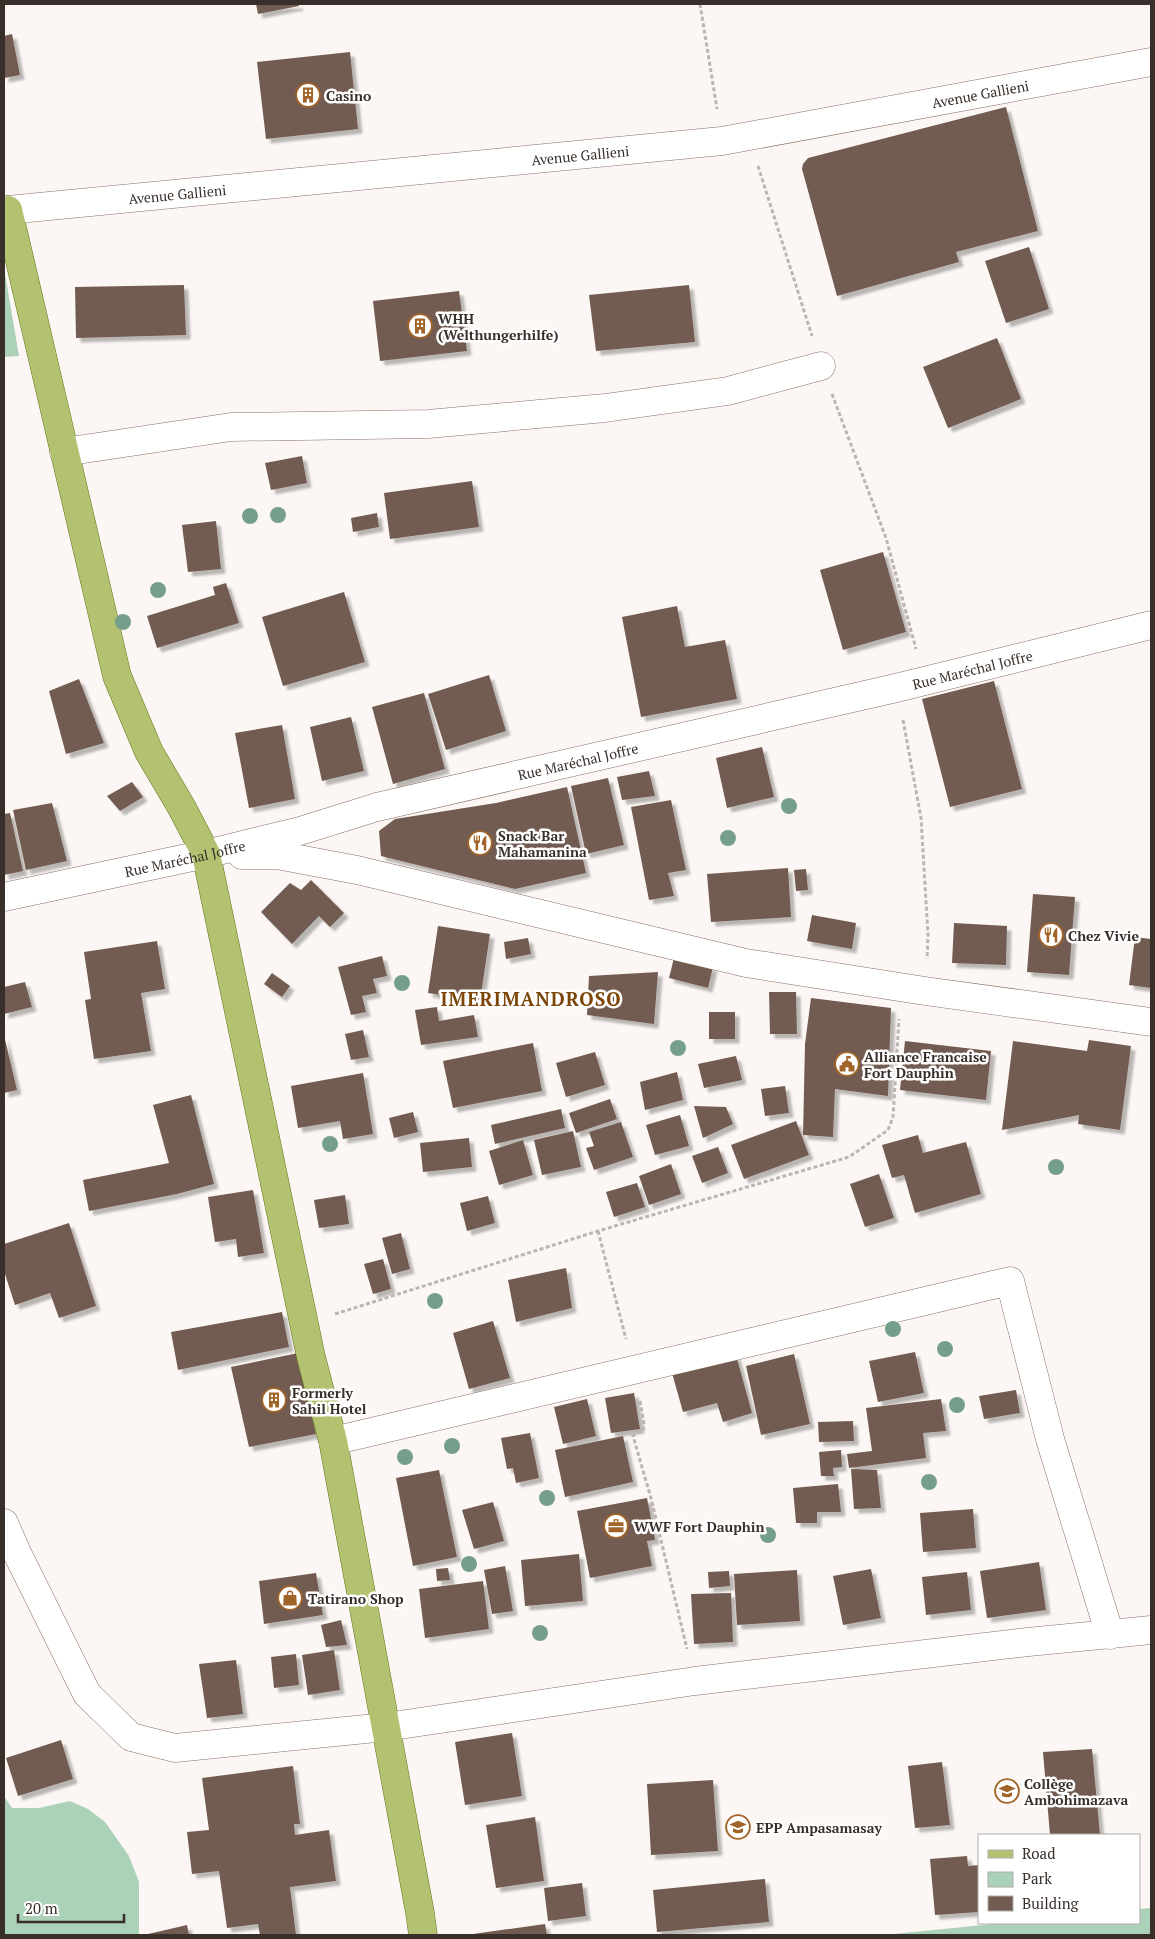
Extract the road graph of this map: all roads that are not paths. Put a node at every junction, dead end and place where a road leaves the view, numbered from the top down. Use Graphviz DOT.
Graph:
graph roads {
  1 [pos="1151,62"];
  2 [pos="6,210"];
  3 [pos="821,366"];
  4 [pos="64,452"];
  5 [pos="1151,625"];
  6 [pos="206,854"];
  7 [pos="4,897"];
  8 [pos="1151,1022"];
  9 [pos="334,1441"];
  10 [pos="4,1523"];
  11 [pos="1151,1630"];
  12 [pos="1110,1635"];
  13 [pos="386,1727"];
  14 [pos="422,1935"];
  1 -- 2 [label="street, Avenue Gallieni"];
  2 -- 4 [label="main road"];
  3 -- 4 [label="street"];
  4 -- 6 [label="main road"];
  5 -- 6 [label="street, Rue Maréchal Joffre"];
  6 -- 7 [label="street, Rue Maréchal Joffre"];
  6 -- 8 [label="street"];
  6 -- 9 [label="main road"];
  9 -- 12 [label="street"];
  9 -- 13 [label="main road"];
  10 -- 13 [label="street"];
  11 -- 12 [label="street"];
  12 -- 13 [label="street"];
  13 -- 14 [label="main road"];
}
